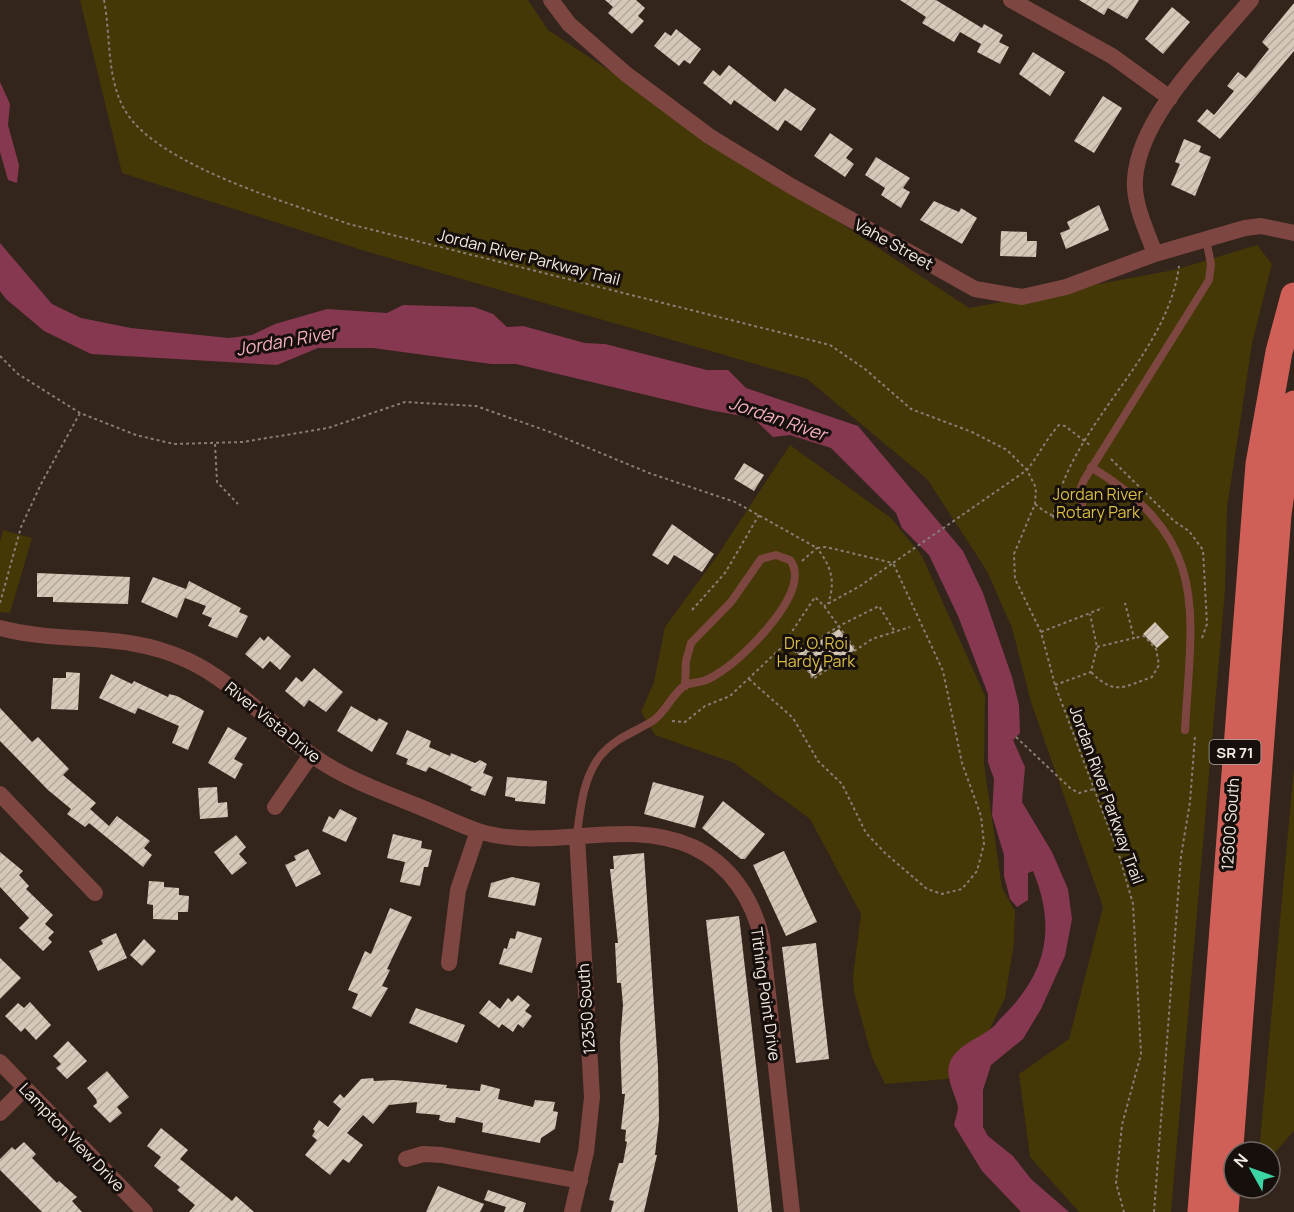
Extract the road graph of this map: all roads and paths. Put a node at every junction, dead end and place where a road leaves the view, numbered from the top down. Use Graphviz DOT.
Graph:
graph roads {
  1 [pos="104,0"];
  2 [pos="551,0"];
  3 [pos="1011,0"];
  4 [pos="1251,0"];
  5 [pos="1170,98"];
  6 [pos="1294,233"];
  7 [pos="1206,239"];
  8 [pos="1155,254"];
  9 [pos="1179,266"];
  10 [pos="1294,296"];
  11 [pos="0,356"];
  12 [pos="1294,404"];
  13 [pos="80,413"];
  14 [pos="1084,441"];
  15 [pos="216,444"];
  16 [pos="1100,452"];
  17 [pos="1091,467"];
  18 [pos="1027,470"];
  19 [pos="238,504"];
  20 [pos="1035,504"];
  21 [pos="1082,504"];
  22 [pos="1084,514"];
  23 [pos="759,515"];
  24 [pos="1053,518"];
  25 [pos="817,548"];
  26 [pos="893,562"];
  27 [pos="795,566"];
  28 [pos="0,603"];
  29 [pos="1125,603"];
  30 [pos="828,604"];
  31 [pos="824,606"];
  32 [pos="1103,608"];
  33 [pos="692,610"];
  34 [pos="1090,614"];
  35 [pos="839,626"];
  36 [pos="910,627"];
  37 [pos="0,628"];
  38 [pos="895,632"];
  39 [pos="1041,632"];
  40 [pos="1134,638"];
  41 [pos="1202,638"];
  42 [pos="784,644"];
  43 [pos="1097,647"];
  44 [pos="856,650"];
  45 [pos="797,653"];
  46 [pos="1091,672"];
  47 [pos="749,679"];
  48 [pos="685,686"];
  49 [pos="1055,686"];
  50 [pos="672,721"];
  51 [pos="1185,730"];
  52 [pos="1195,732"];
  53 [pos="1016,737"];
  54 [pos="310,755"];
  55 [pos="1112,784"];
  56 [pos="1092,790"];
  57 [pos="0,794"];
  58 [pos="275,807"];
  59 [pos="478,831"];
  60 [pos="577,836"];
  61 [pos="95,893"];
  62 [pos="449,963"];
  63 [pos="0,1062"];
  64 [pos="25,1088"];
  65 [pos="0,1113"];
  66 [pos="406,1159"];
  67 [pos="580,1181"];
  68 [pos="145,1212"];
  69 [pos="572,1212"];
  70 [pos="792,1212"];
  71 [pos="1124,1212"];
  72 [pos="1154,1212"];
  73 [pos="1201,1212"];
  74 [pos="1226,1212"];
  1 -- 18 [label="path, Jordan River Parkway Trail"];
  2 -- 8 [label="street, Vahe Street"];
  3 -- 5 [label="street"];
  4 -- 5 [label="street"];
  5 -- 8 [label="street"];
  6 -- 7 [label="street, Vahe Street"];
  7 -- 8 [label="street, Vahe Street"];
  7 -- 16 [label="lane"];
  9 -- 14 [label="path"];
  10 -- 73 [label="main road, 12600 South / SR 71"];
  11 -- 13 [label="path"];
  12 -- 74 [label="main road, 12600 South / SR 71"];
  13 -- 15 [label="path"];
  13 -- 28 [label="path"];
  14 -- 16 [label="path"];
  14 -- 18 [label="path"];
  14 -- 24 [label="path"];
  15 -- 19 [label="path"];
  15 -- 23 [label="path"];
  16 -- 17 [label="lane"];
  16 -- 41 [label="path"];
  17 -- 21 [label="lane"];
  17 -- 51 [label="lane"];
  18 -- 20 [label="path"];
  18 -- 26 [label="path"];
  20 -- 24 [label="path"];
  20 -- 39 [label="path, Jordan River Parkway Trail"];
  22 -- 24 [label="path"];
  23 -- 25 [label="path"];
  23 -- 33 [label="path"];
  25 -- 26 [label="path"];
  25 -- 27 [label="path"];
  25 -- 30 [label="path"];
  26 -- 30 [label="path"];
  26 -- 47 [label="path"];
  27 -- 48 [label="lane"];
  27 -- 48 [label="lane"];
  29 -- 40 [label="path"];
  30 -- 31 [label="path"];
  31 -- 35 [label="path"];
  31 -- 42 [label="path"];
  32 -- 34 [label="path"];
  34 -- 39 [label="path"];
  34 -- 43 [label="path"];
  35 -- 38 [label="path"];
  35 -- 44 [label="path"];
  35 -- 45 [label="path"];
  36 -- 38 [label="path"];
  37 -- 54 [label="street, River Vista Drive"];
  38 -- 44 [label="path"];
  39 -- 49 [label="path, Jordan River Parkway Trail"];
  40 -- 43 [label="path"];
  40 -- 46 [label="path"];
  42 -- 45 [label="path"];
  42 -- 47 [label="path"];
  43 -- 46 [label="path"];
  44 -- 45 [label="path"];
  46 -- 49 [label="path"];
  47 -- 50 [label="path"];
  48 -- 60 [label="lane"];
  49 -- 56 [label="path, Jordan River Parkway Trail"];
  52 -- 72 [label="path"];
  53 -- 56 [label="path"];
  54 -- 58 [label="street"];
  54 -- 59 [label="street, River Vista Drive"];
  55 -- 56 [label="path"];
  56 -- 71 [label="path, Jordan River Parkway Trail"];
  57 -- 61 [label="street"];
  59 -- 60 [label="street, River Vista Drive"];
  59 -- 62 [label="street"];
  60 -- 67 [label="street, 12350 South"];
  60 -- 70 [label="street, Tithing Point Drive"];
  63 -- 64 [label="street, Lampton View Drive"];
  64 -- 65 [label="street"];
  64 -- 68 [label="street, Lampton View Drive"];
  66 -- 67 [label="street"];
  67 -- 69 [label="street, 12350 South"];
}
